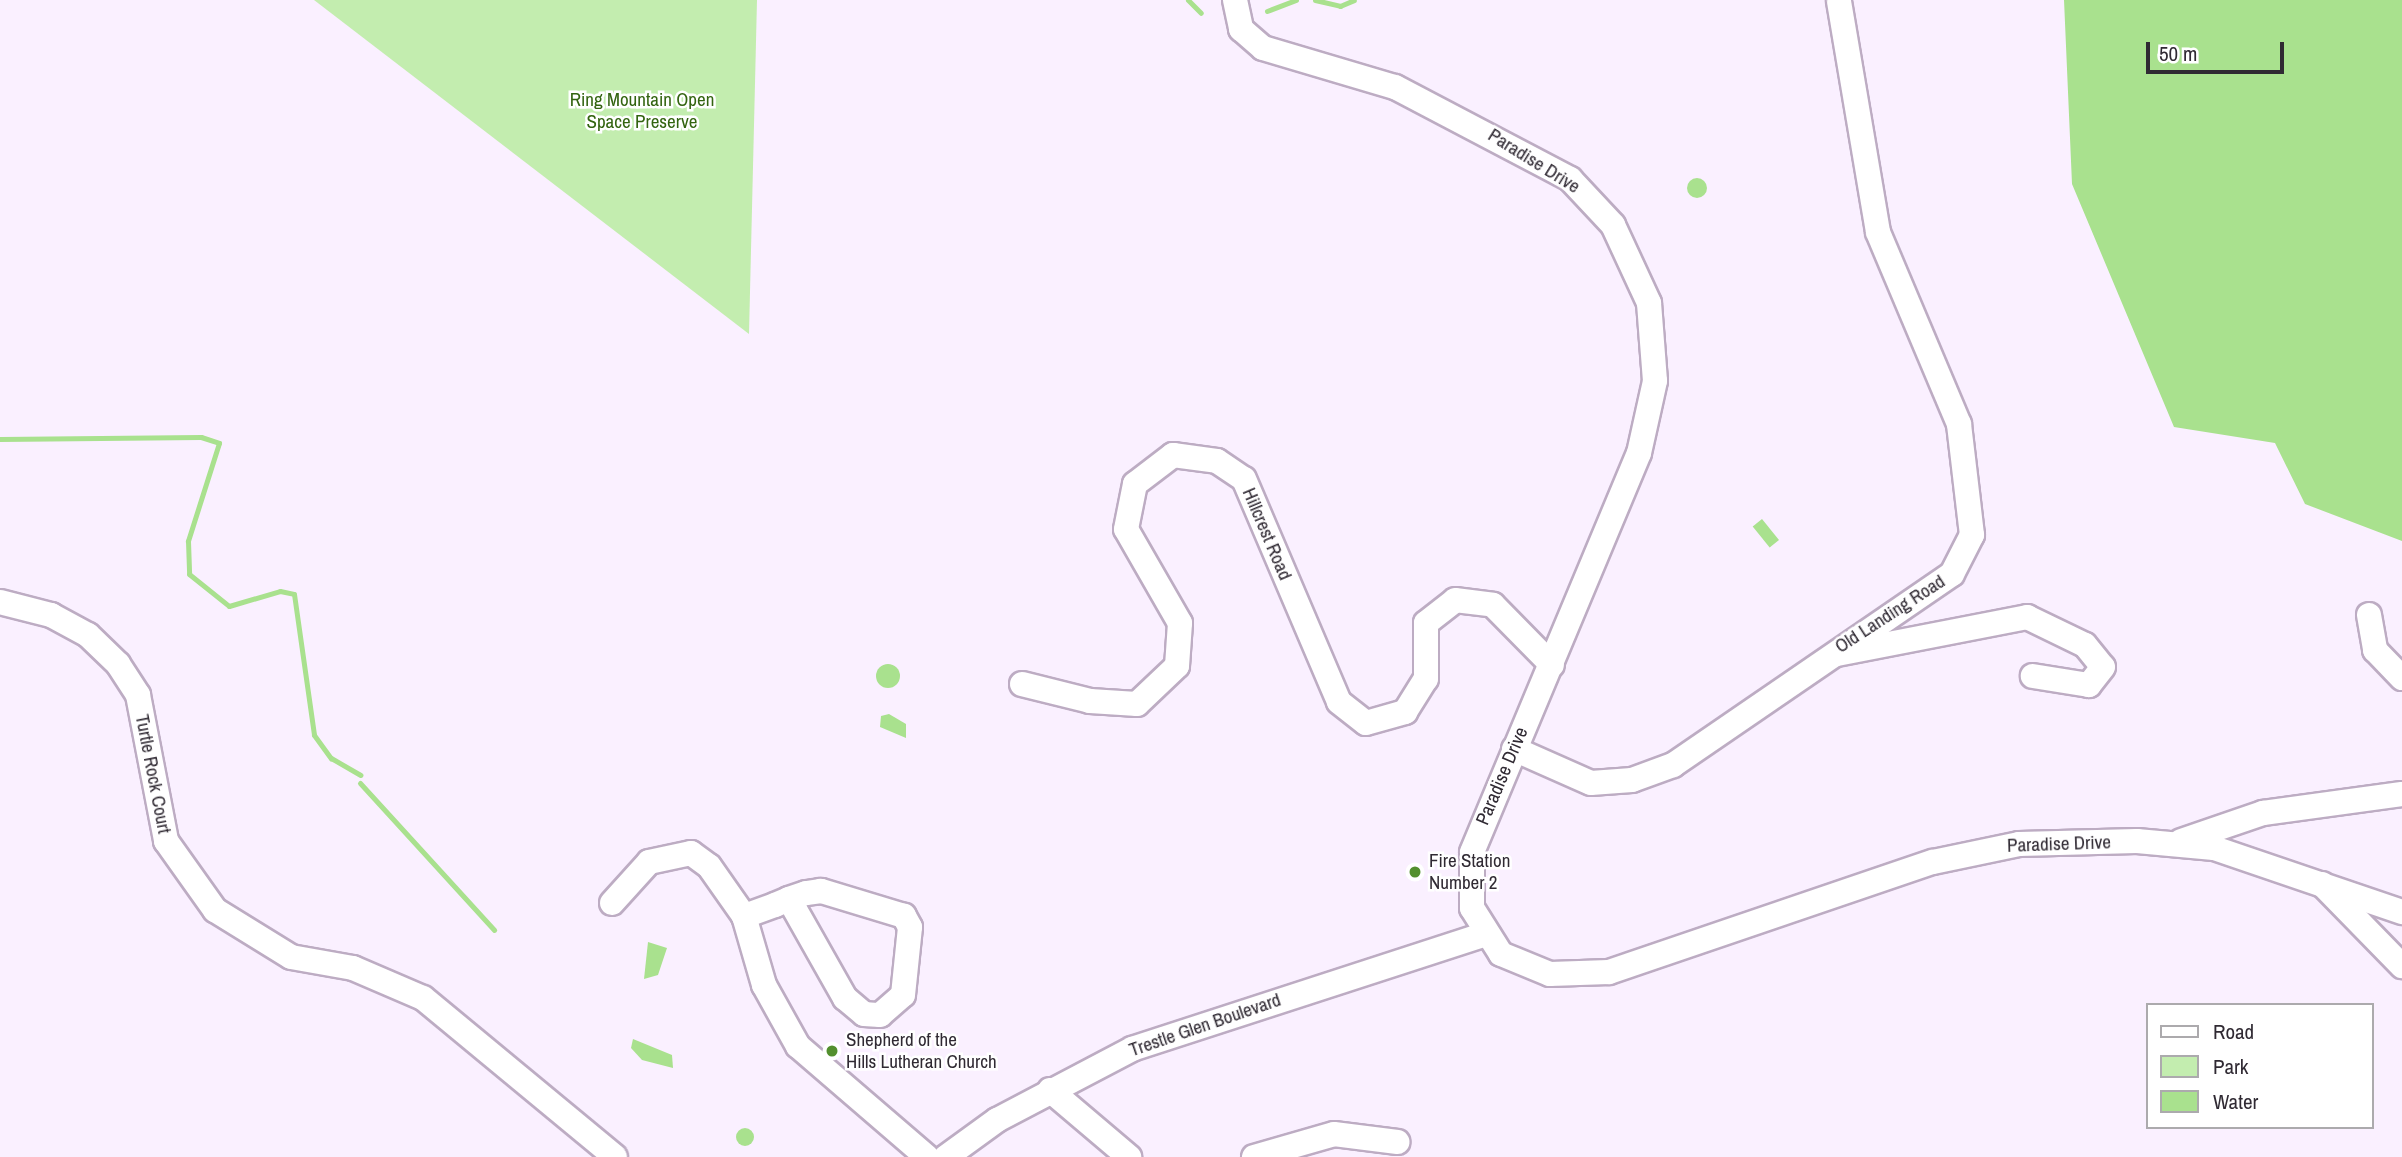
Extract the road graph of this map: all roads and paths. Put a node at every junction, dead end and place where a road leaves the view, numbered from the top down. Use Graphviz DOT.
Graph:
graph roads {
  1 [pos="1235,0"];
  2 [pos="1834,0"];
  3 [pos="0,602"];
  4 [pos="2369,615"];
  5 [pos="1825,655"];
  6 [pos="1552,664"];
  7 [pos="2033,676"];
  8 [pos="2402,678"];
  9 [pos="1023,684"];
  10 [pos="1514,749"];
  11 [pos="2402,794"];
  12 [pos="2177,842"];
  13 [pos="2316,878"];
  14 [pos="782,902"];
  15 [pos="612,903"];
  16 [pos="2402,912"];
  17 [pos="744,916"];
  18 [pos="1483,934"];
  19 [pos="2402,966"];
  20 [pos="1050,1090"];
  21 [pos="1397,1142"];
  22 [pos="615,1157"];
  23 [pos="927,1157"];
  24 [pos="946,1157"];
  25 [pos="1129,1157"];
  26 [pos="1254,1157"];
  1 -- 6 [label="street, Paradise Drive"];
  2 -- 5 [label="street, Old Landing Road"];
  3 -- 22 [label="street, Turtle Rock Court"];
  4 -- 8 [label="street"];
  5 -- 7 [label="street"];
  5 -- 10 [label="street, Old Landing Road"];
  6 -- 9 [label="street, Hillcrest Road"];
  6 -- 10 [label="street, Paradise Drive"];
  10 -- 18 [label="street, Paradise Drive"];
  11 -- 12 [label="street"];
  12 -- 13 [label="street, Paradise Drive"];
  12 -- 18 [label="street, Paradise Drive"];
  13 -- 16 [label="street, Paradise Drive"];
  13 -- 19 [label="street"];
  14 -- 14 [label="street"];
  14 -- 17 [label="street"];
  15 -- 17 [label="street"];
  17 -- 23 [label="street"];
  18 -- 20 [label="street, Trestle Glen Boulevard"];
  20 -- 24 [label="street, Trestle Glen Boulevard"];
  20 -- 25 [label="street"];
  21 -- 26 [label="street"];
}
